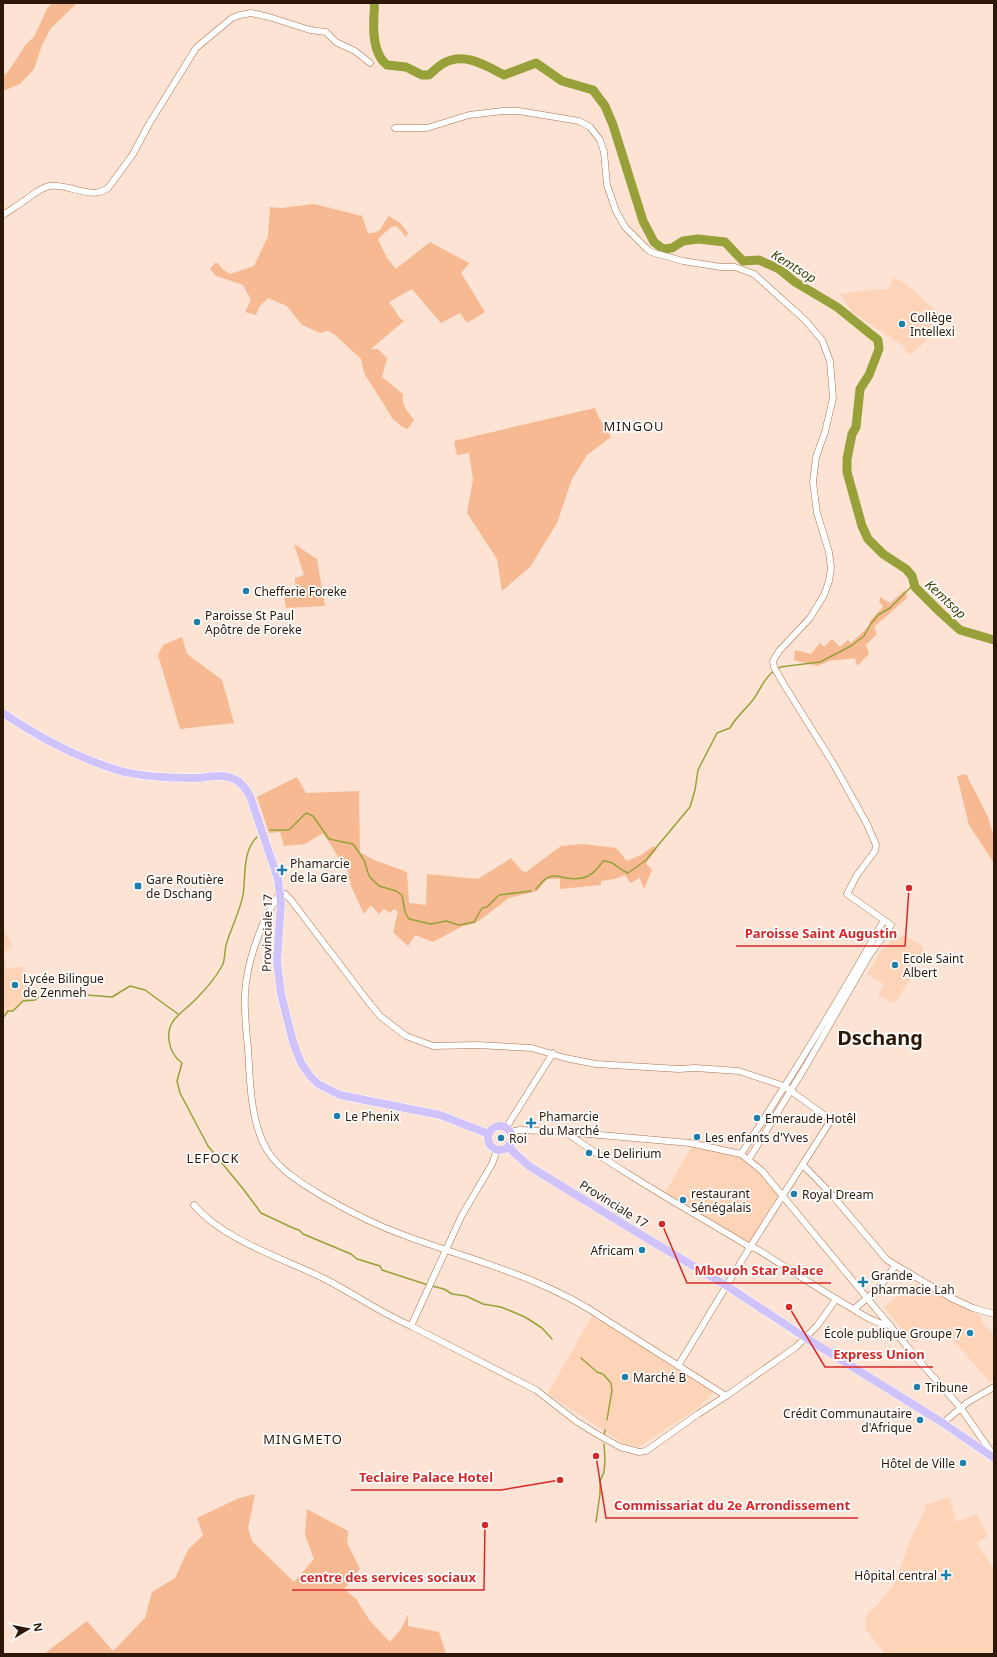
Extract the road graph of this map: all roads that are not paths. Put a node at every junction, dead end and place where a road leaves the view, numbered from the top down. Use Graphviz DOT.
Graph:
graph roads {
  1 [pos="370,63"];
  2 [pos="395,128"];
  3 [pos="3,215"];
  4 [pos="3,713"];
  5 [pos="280,893"];
  6 [pos="884,920"];
  7 [pos="553,1053"];
  8 [pos="784,1086"];
  9 [pos="791,1090"];
  10 [pos="508,1130"];
  11 [pos="566,1132"];
  12 [pos="489,1134"];
  13 [pos="508,1147"];
  14 [pos="497,1150"];
  15 [pos="741,1154"];
  16 [pos="749,1160"];
  17 [pos="803,1165"];
  18 [pos="783,1196"];
  19 [pos="194,1205"];
  20 [pos="750,1247"];
  21 [pos="445,1249"];
  22 [pos="895,1266"];
  23 [pos="727,1286"];
  24 [pos="868,1298"];
  25 [pos="836,1299"];
  26 [pos="854,1309"];
  27 [pos="994,1314"];
  28 [pos="890,1325"];
  29 [pos="411,1326"];
  30 [pos="806,1338"];
  31 [pos="678,1366"];
  32 [pos="994,1387"];
  33 [pos="726,1396"];
  34 [pos="960,1408"];
  35 [pos="943,1423"];
  36 [pos="994,1457"];
  1 -- 3 [label="street"];
  2 -- 6 [label="street"];
  4 -- 5 [label="main road, Provinciale 17"];
  5 -- 7 [label="street"];
  5 -- 12 [label="main road, Provinciale 17"];
  5 -- 21 [label="street"];
  6 -- 8 [label="street"];
  6 -- 9 [label="street"];
  7 -- 8 [label="street"];
  7 -- 10 [label="street"];
  8 -- 9 [label="street"];
  8 -- 15 [label="street"];
  9 -- 16 [label="street"];
  9 -- 17 [label="street"];
  10 -- 11 [label="street"];
  10 -- 12 [label="main road"];
  10 -- 13 [label="main road"];
  11 -- 15 [label="street"];
  11 -- 20 [label="street"];
  12 -- 14 [label="main road"];
  13 -- 14 [label="main road"];
  13 -- 23 [label="main road, Provinciale 17"];
  14 -- 21 [label="street"];
  15 -- 16 [label="street"];
  16 -- 18 [label="street"];
  17 -- 18 [label="street"];
  17 -- 22 [label="street"];
  18 -- 20 [label="street"];
  18 -- 24 [label="street"];
  19 -- 29 [label="street"];
  20 -- 23 [label="street"];
  20 -- 25 [label="street"];
  21 -- 29 [label="street"];
  21 -- 31 [label="street"];
  22 -- 24 [label="street"];
  22 -- 27 [label="street"];
  23 -- 30 [label="main road, Provinciale 17"];
  23 -- 31 [label="street"];
  24 -- 26 [label="street"];
  24 -- 28 [label="street"];
  25 -- 26 [label="street"];
  25 -- 30 [label="street"];
  26 -- 28 [label="street"];
  28 -- 34 [label="street"];
  29 -- 33 [label="street"];
  30 -- 33 [label="street"];
  30 -- 35 [label="main road, Provinciale 17"];
  31 -- 33 [label="street"];
  32 -- 34 [label="street"];
  34 -- 35 [label="street"];
  34 -- 36 [label="street"];
  35 -- 36 [label="main road, Provinciale 17"];
}
